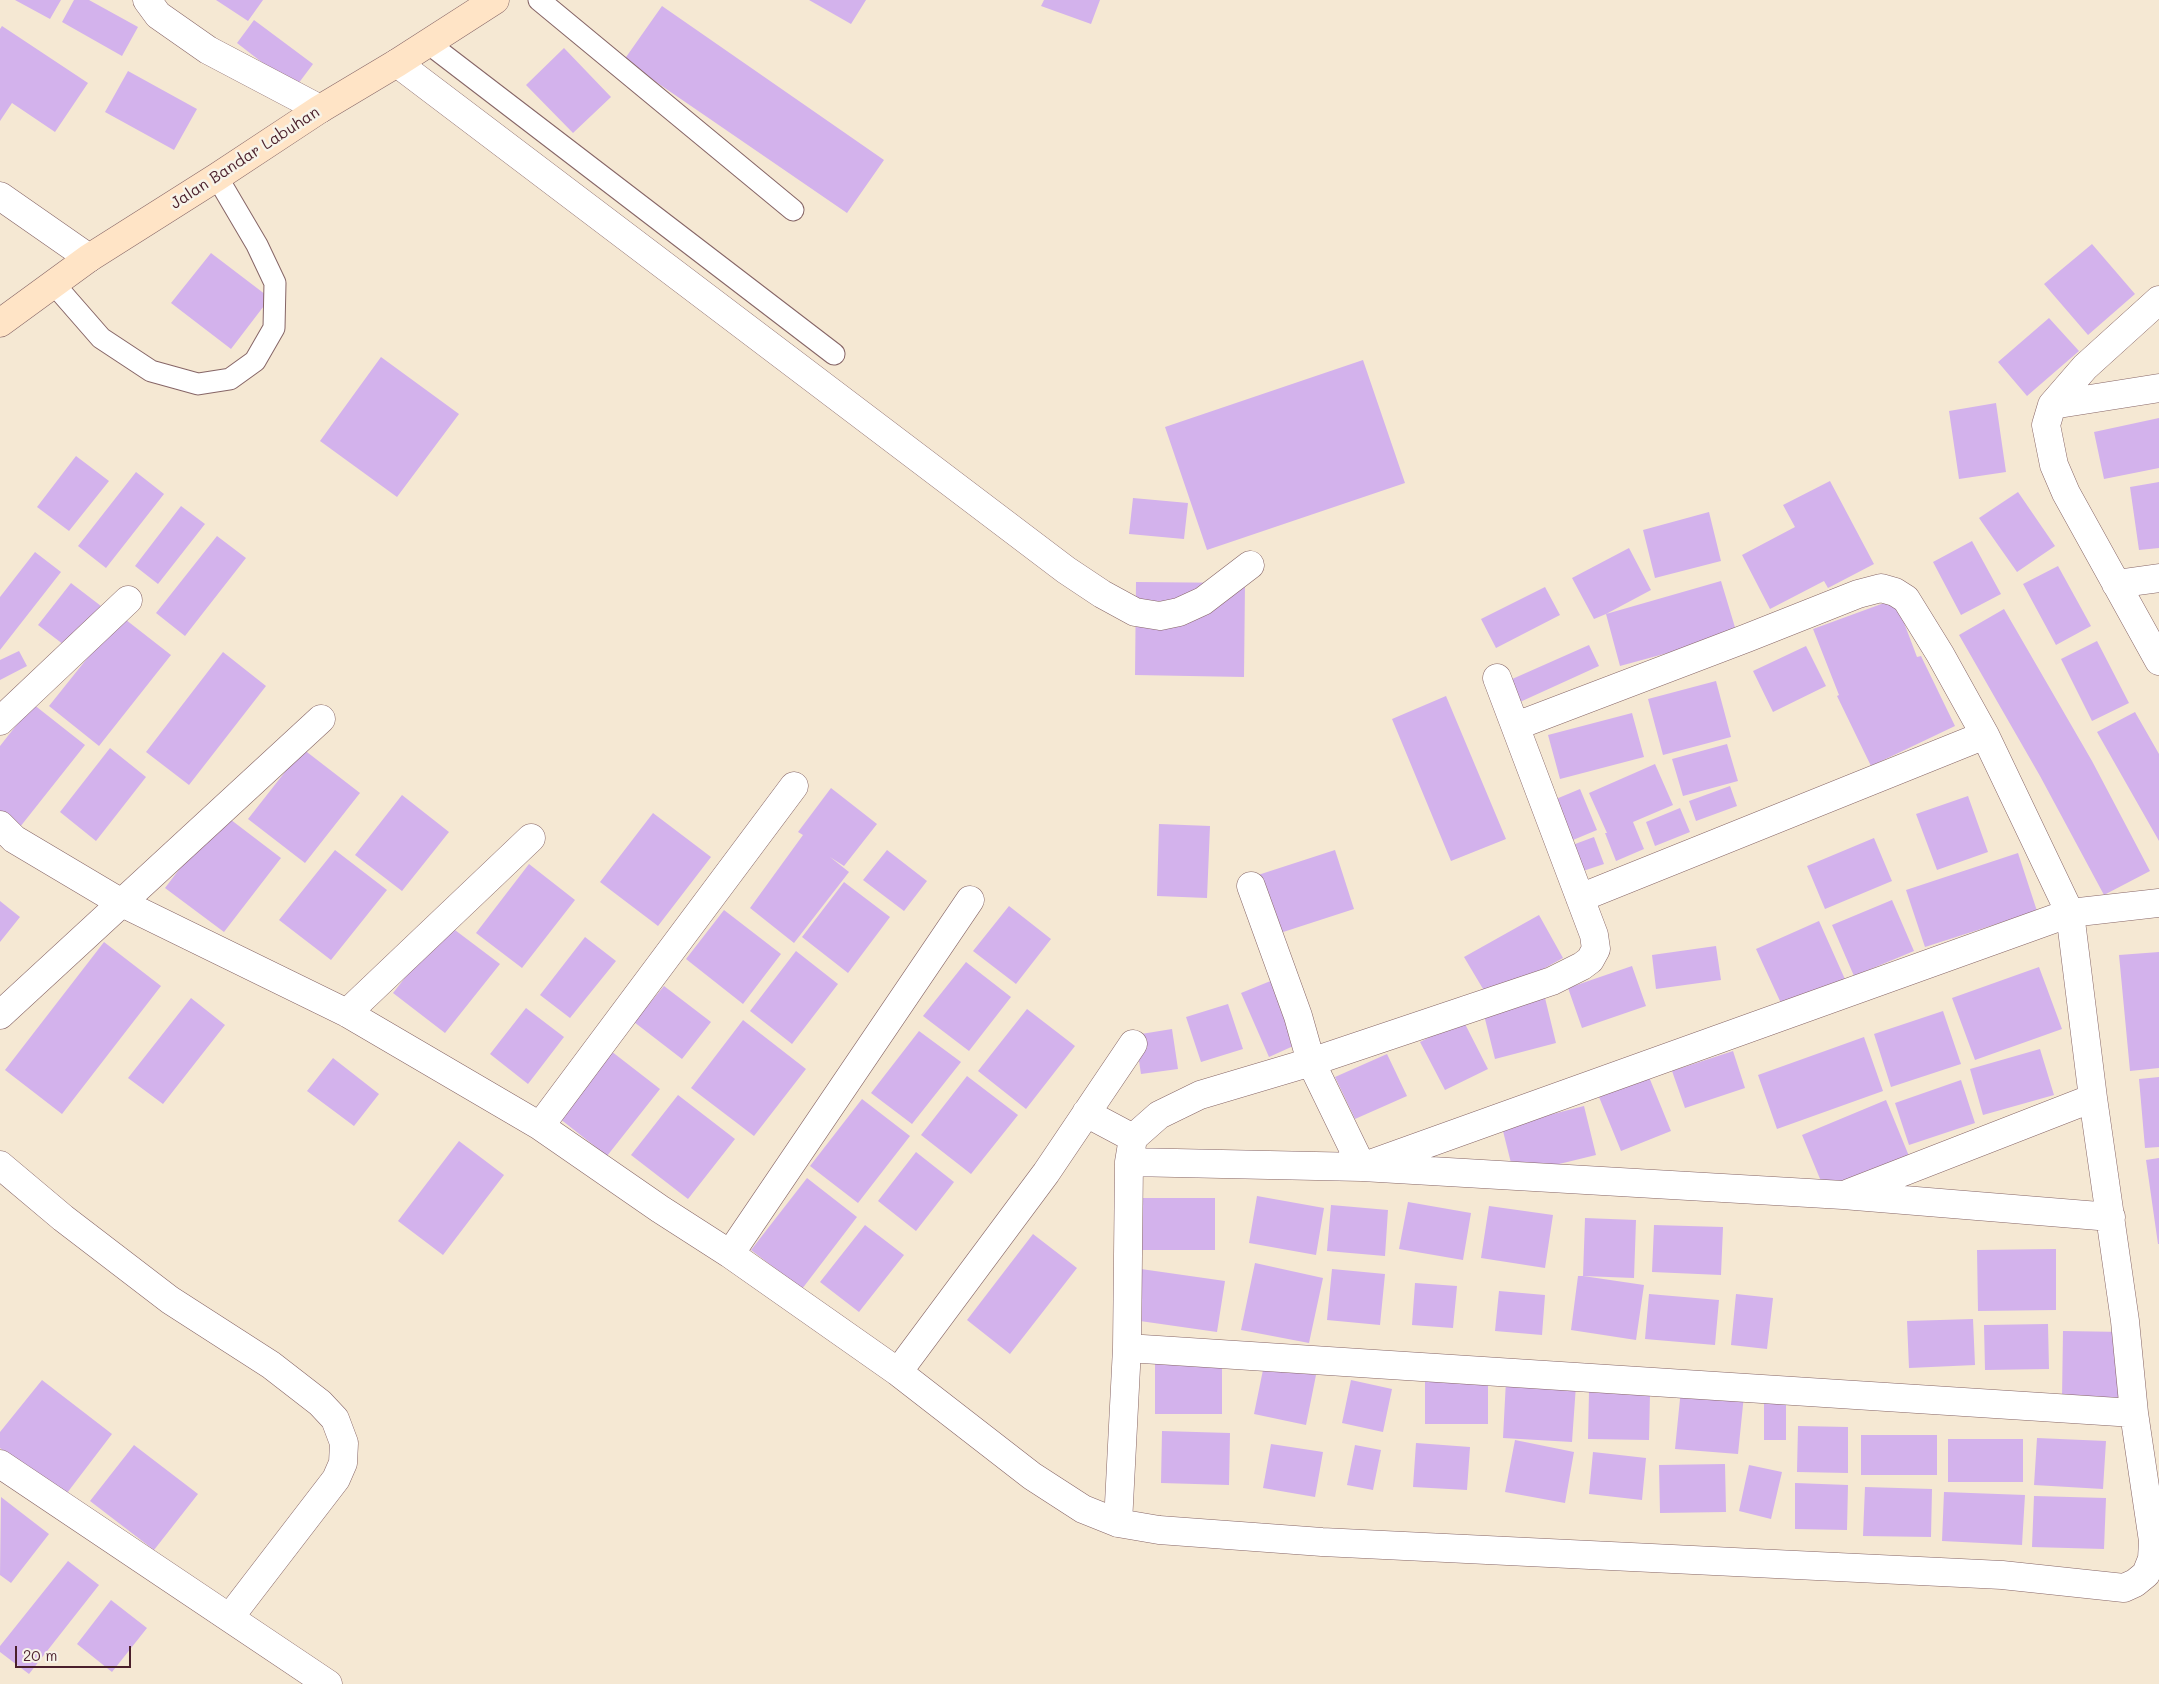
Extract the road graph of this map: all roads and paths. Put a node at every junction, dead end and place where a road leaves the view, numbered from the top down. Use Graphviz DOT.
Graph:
graph roads {
  1 [pos="147,0"];
  2 [pos="495,0"];
  3 [pos="540,0"];
  4 [pos="428,43"];
  5 [pos="397,63"];
  6 [pos="320,109"];
  7 [pos="217,177"];
  8 [pos="0,196"];
  9 [pos="793,210"];
  10 [pos="89,258"];
  11 [pos="53,283"];
  12 [pos="2159,300"];
  13 [pos="0,323"];
  14 [pos="834,354"];
  15 [pos="2159,388"];
  16 [pos="2052,405"];
  17 [pos="1250,565"];
  18 [pos="2159,578"];
  19 [pos="2116,584"];
  20 [pos="128,600"];
  21 [pos="2159,661"];
  22 [pos="1497,678"];
  23 [pos="321,719"];
  24 [pos="0,721"];
  25 [pos="1516,726"];
  26 [pos="1985,735"];
  27 [pos="794,786"];
  28 [pos="0,825"];
  29 [pos="531,838"];
  30 [pos="1251,886"];
  31 [pos="1580,898"];
  32 [pos="970,900"];
  33 [pos="120,902"];
  34 [pos="2159,903"];
  35 [pos="2070,913"];
  36 [pos="347,1013"];
  37 [pos="0,1015"];
  38 [pos="1133,1044"];
  39 [pos="1311,1062"];
  40 [pos="2093,1098"];
  41 [pos="1086,1113"];
  42 [pos="540,1126"];
  43 [pos="1131,1150"];
  44 [pos="0,1165"];
  45 [pos="1362,1167"];
  46 [pos="1843,1195"];
  47 [pos="2112,1217"];
  48 [pos="730,1254"];
  49 [pos="1127,1348"];
  50 [pos="898,1372"];
  51 [pos="2134,1413"];
  52 [pos="0,1464"];
  53 [pos="1118,1523"];
  54 [pos="230,1617"];
  55 [pos="328,1684"];
  1 -- 6 [label="street"];
  2 -- 4 [label="main road, Jalan Bandar Labuhan"];
  3 -- 9 [label="lane"];
  4 -- 5 [label="main road, Jalan Bandar Labuhan"];
  4 -- 14 [label="lane"];
  5 -- 6 [label="main road, Jalan Bandar Labuhan"];
  5 -- 17 [label="street"];
  6 -- 7 [label="main road, Jalan Bandar Labuhan"];
  7 -- 10 [label="main road, Jalan Bandar Labuhan"];
  7 -- 11 [label="lane"];
  8 -- 10 [label="street"];
  10 -- 11 [label="main road, Jalan Bandar Labuhan"];
  11 -- 13 [label="main road, Jalan Bandar Labuhan"];
  12 -- 16 [label="street"];
  15 -- 16 [label="street"];
  16 -- 19 [label="street"];
  18 -- 19 [label="street"];
  19 -- 21 [label="street"];
  20 -- 24 [label="street"];
  22 -- 25 [label="street"];
  23 -- 33 [label="street"];
  25 -- 26 [label="street"];
  25 -- 31 [label="street"];
  26 -- 31 [label="street"];
  26 -- 35 [label="street"];
  27 -- 42 [label="street"];
  28 -- 33 [label="street"];
  29 -- 36 [label="street"];
  30 -- 39 [label="street"];
  31 -- 39 [label="street"];
  32 -- 48 [label="street"];
  33 -- 36 [label="street"];
  33 -- 37 [label="street"];
  34 -- 35 [label="street"];
  35 -- 40 [label="street"];
  35 -- 45 [label="street"];
  36 -- 42 [label="street"];
  38 -- 41 [label="street"];
  39 -- 43 [label="street"];
  39 -- 45 [label="street"];
  40 -- 46 [label="street"];
  40 -- 47 [label="street"];
  41 -- 43 [label="street"];
  41 -- 50 [label="street"];
  42 -- 48 [label="street"];
  43 -- 45 [label="street"];
  43 -- 49 [label="street"];
  44 -- 54 [label="street"];
  45 -- 46 [label="street"];
  46 -- 47 [label="street"];
  47 -- 51 [label="street"];
  48 -- 50 [label="street"];
  49 -- 51 [label="street"];
  49 -- 53 [label="street"];
  50 -- 53 [label="street"];
  51 -- 53 [label="street"];
  52 -- 54 [label="street"];
  54 -- 55 [label="street"];
}
